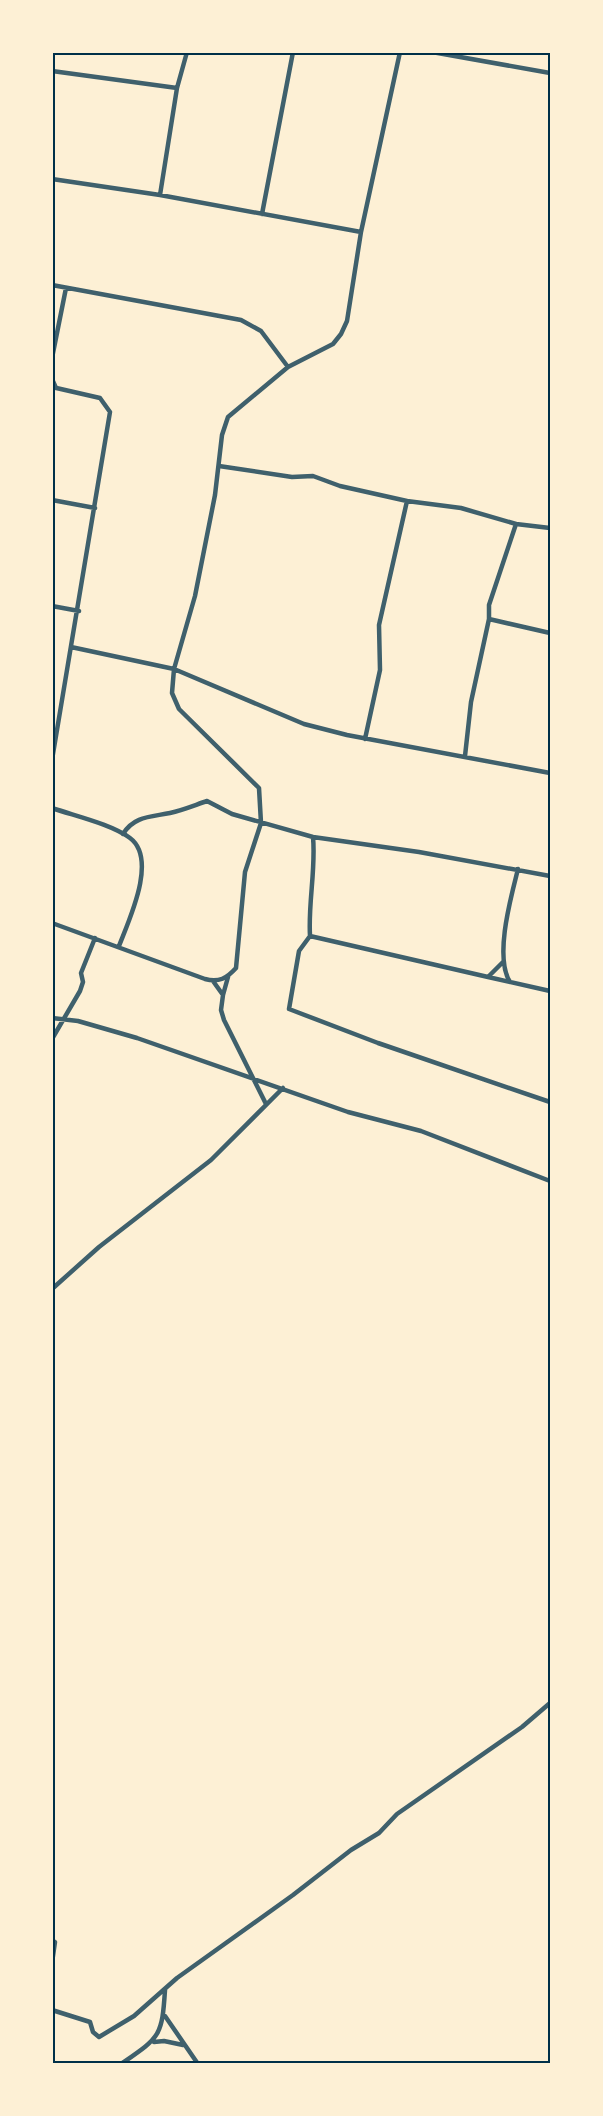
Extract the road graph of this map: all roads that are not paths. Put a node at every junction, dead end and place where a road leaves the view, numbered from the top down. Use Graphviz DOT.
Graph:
graph roads {
  1 [pos="186,52"];
  2 [pos="293,52"];
  3 [pos="400,52"];
  4 [pos="432,52"];
  5 [pos="52,70"];
  6 [pos="550,74"];
  7 [pos="177,88"];
  8 [pos="52,179"];
  9 [pos="160,195"];
  10 [pos="262,214"];
  11 [pos="361,232"];
  12 [pos="52,285"];
  13 [pos="66,288"];
  14 [pos="52,358"];
  15 [pos="288,367"];
  16 [pos="52,379"];
  17 [pos="54,387"];
  18 [pos="219,466"];
  19 [pos="52,500"];
  20 [pos="407,501"];
  21 [pos="95,508"];
  22 [pos="516,524"];
  23 [pos="550,528"];
  24 [pos="52,606"];
  25 [pos="79,611"];
  26 [pos="489,619"];
  27 [pos="550,633"];
  28 [pos="71,647"];
  29 [pos="174,669"];
  30 [pos="365,739"];
  31 [pos="465,756"];
  32 [pos="52,760"];
  33 [pos="550,773"];
  34 [pos="52,808"];
  35 [pos="261,823"];
  36 [pos="123,834"];
  37 [pos="313,837"];
  38 [pos="518,868"];
  39 [pos="550,876"];
  40 [pos="52,923"];
  41 [pos="310,936"];
  42 [pos="94,938"];
  43 [pos="119,946"];
  44 [pos="503,962"];
  45 [pos="228,977"];
  46 [pos="488,977"];
  47 [pos="213,981"];
  48 [pos="510,982"];
  49 [pos="550,991"];
  50 [pos="223,995"];
  51 [pos="52,1018"];
  52 [pos="63,1018"];
  53 [pos="52,1039"];
  54 [pos="255,1079"];
  55 [pos="283,1088"];
  56 [pos="550,1102"];
  57 [pos="266,1104"];
  58 [pos="550,1181"];
  59 [pos="52,1289"];
  60 [pos="550,1703"];
  61 [pos="52,1940"];
  62 [pos="52,1963"];
  63 [pos="165,1989"];
  64 [pos="52,2010"];
  65 [pos="165,2016"];
  66 [pos="154,2042"];
  67 [pos="185,2046"];
  68 [pos="122,2064"];
  69 [pos="198,2064"];
  1 -- 7 [label="street"];
  2 -- 10 [label="street"];
  3 -- 11 [label="street"];
  4 -- 6 [label="street"];
  5 -- 7 [label="street"];
  7 -- 9 [label="street"];
  8 -- 9 [label="street"];
  9 -- 10 [label="street"];
  10 -- 11 [label="street"];
  11 -- 15 [label="street"];
  12 -- 13 [label="street"];
  13 -- 14 [label="street"];
  13 -- 15 [label="street"];
  15 -- 18 [label="street"];
  16 -- 17 [label="street"];
  17 -- 21 [label="street"];
  18 -- 20 [label="street"];
  18 -- 29 [label="street"];
  19 -- 21 [label="street"];
  20 -- 22 [label="street"];
  20 -- 30 [label="street"];
  21 -- 25 [label="street"];
  22 -- 23 [label="street"];
  22 -- 26 [label="street"];
  24 -- 25 [label="street"];
  25 -- 28 [label="street"];
  26 -- 27 [label="street"];
  26 -- 31 [label="street"];
  28 -- 29 [label="street"];
  28 -- 32 [label="street"];
  29 -- 30 [label="street"];
  29 -- 35 [label="street"];
  30 -- 31 [label="street"];
  31 -- 33 [label="street"];
  34 -- 36 [label="street"];
  35 -- 36 [label="street"];
  35 -- 37 [label="street"];
  35 -- 45 [label="street"];
  36 -- 43 [label="street"];
  37 -- 38 [label="street"];
  37 -- 41 [label="street"];
  38 -- 39 [label="street"];
  38 -- 44 [label="street"];
  40 -- 42 [label="street"];
  41 -- 46 [label="street"];
  41 -- 56 [label="street"];
  42 -- 43 [label="street"];
  42 -- 52 [label="street"];
  43 -- 47 [label="street"];
  44 -- 46 [label="street"];
  44 -- 48 [label="street"];
  45 -- 47 [label="street"];
  45 -- 50 [label="street"];
  46 -- 48 [label="street"];
  47 -- 50 [label="street"];
  48 -- 49 [label="street"];
  50 -- 54 [label="street"];
  51 -- 52 [label="street"];
  52 -- 53 [label="street"];
  52 -- 54 [label="street"];
  54 -- 55 [label="street"];
  54 -- 57 [label="street"];
  55 -- 57 [label="street"];
  55 -- 58 [label="street"];
  57 -- 59 [label="street"];
  60 -- 63 [label="street"];
  61 -- 62 [label="street"];
  63 -- 64 [label="street"];
  63 -- 65 [label="street"];
  65 -- 66 [label="street"];
  65 -- 67 [label="street"];
  66 -- 67 [label="street"];
  66 -- 68 [label="street"];
  67 -- 69 [label="street"];
}
